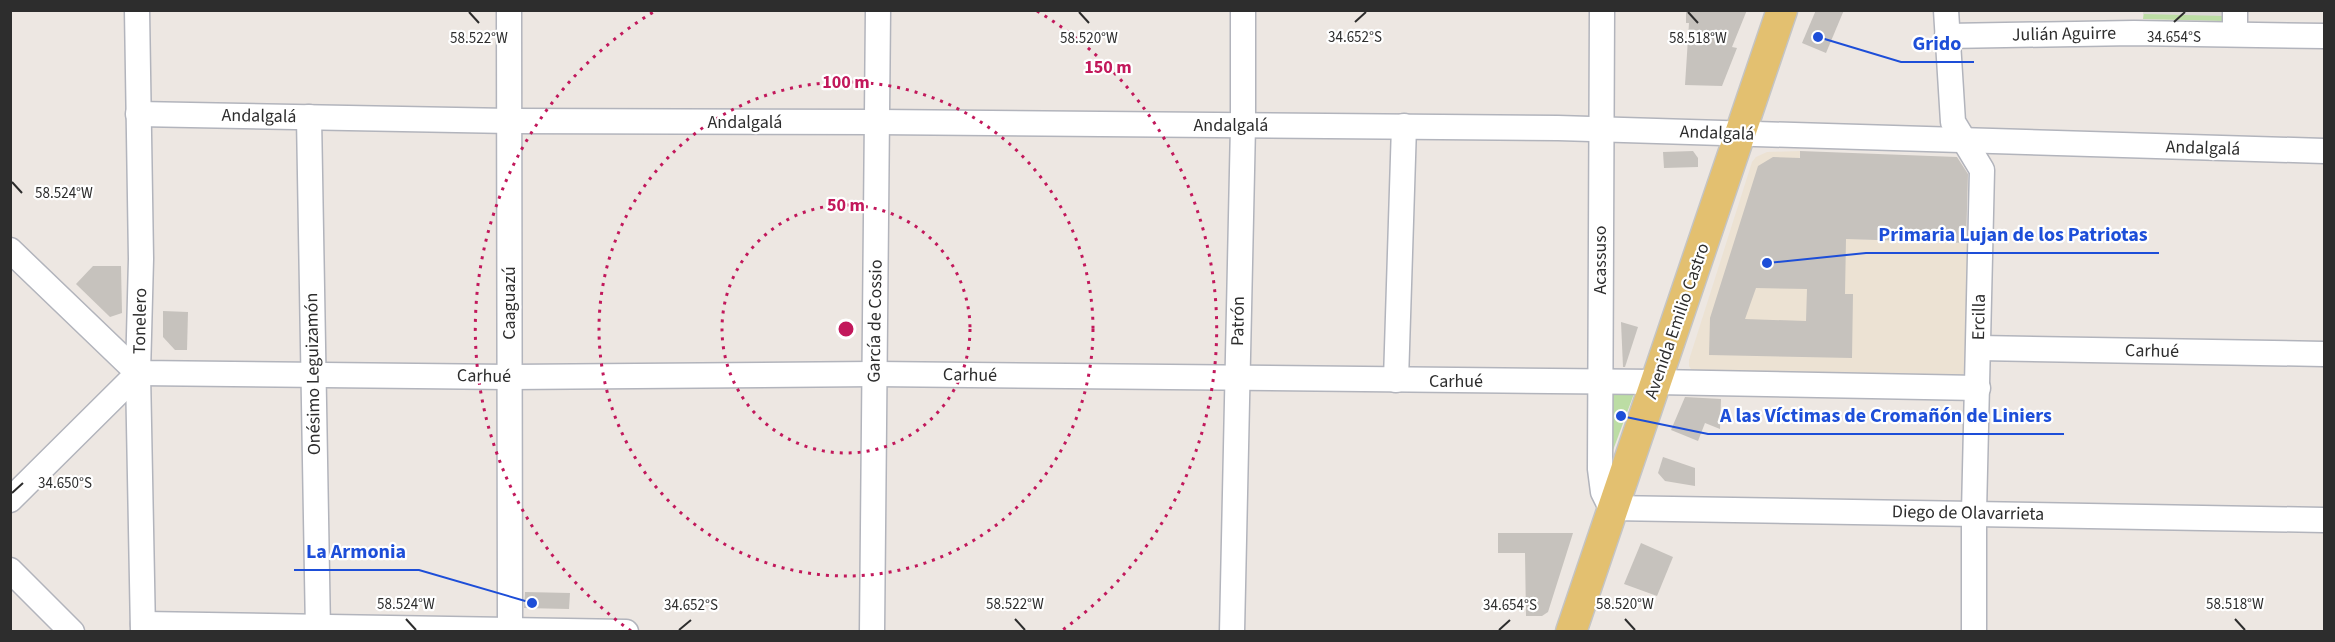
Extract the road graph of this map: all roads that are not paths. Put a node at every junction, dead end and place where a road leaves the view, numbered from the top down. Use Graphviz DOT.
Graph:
graph roads {
  1 [pos="137,10"];
  2 [pos="509,10"];
  3 [pos="878,10"];
  4 [pos="1243,10"];
  5 [pos="1602,10"];
  6 [pos="1782,10"];
  7 [pos="1946,10"];
  8 [pos="2135,22"];
  9 [pos="2235,22"];
  10 [pos="1947,36"];
  11 [pos="2325,36"];
  12 [pos="138,114"];
  13 [pos="309,117"];
  14 [pos="510,122"];
  15 [pos="877,122"];
  16 [pos="1243,126"];
  17 [pos="1404,126"];
  18 [pos="1600,129"];
  19 [pos="1741,133"];
  20 [pos="1965,142"];
  21 [pos="2325,151"];
  22 [pos="10,250"];
  23 [pos="1979,348"];
  24 [pos="2325,354"];
  25 [pos="138,373"];
  26 [pos="313,374"];
  27 [pos="875,374"];
  28 [pos="509,377"];
  29 [pos="1237,378"];
  30 [pos="1396,381"];
  31 [pos="1599,382"];
  32 [pos="1656,382"];
  33 [pos="1978,388"];
  34 [pos="10,500"];
  35 [pos="1611,508"];
  36 [pos="1974,513"];
  37 [pos="2325,520"];
  38 [pos="10,570"];
  39 [pos="143,628"];
  40 [pos="318,630"];
  41 [pos="510,630"];
  42 [pos="72,632"];
  43 [pos="626,632"];
  44 [pos="872,632"];
  45 [pos="1232,632"];
  46 [pos="1571,632"];
  47 [pos="1974,632"];
  1 -- 12 [label="street, Tonelero"];
  2 -- 14 [label="street, Caaguazú"];
  3 -- 15 [label="street, García de Cossio"];
  4 -- 16 [label="street, Patrón"];
  5 -- 18 [label="street, Acassuso"];
  6 -- 19 [label="main road, Avenida Emilio Castro"];
  7 -- 10 [label="street, Ercilla"];
  8 -- 9 [label="street, Julián Aguirre"];
  8 -- 10 [label="street, Julián Aguirre"];
  9 -- 11 [label="street, Julián Aguirre"];
  10 -- 20 [label="street, Ercilla"];
  12 -- 13 [label="street, Andalgalá"];
  12 -- 25 [label="street, Tonelero"];
  13 -- 14 [label="street, Andalgalá"];
  13 -- 26 [label="street, Onésimo Leguizamón"];
  14 -- 15 [label="street, Andalgalá"];
  14 -- 28 [label="street, Caaguazú"];
  15 -- 16 [label="street, Andalgalá"];
  15 -- 27 [label="street, García de Cossio"];
  16 -- 17 [label="street, Andalgalá"];
  16 -- 29 [label="street, Patrón"];
  17 -- 18 [label="street, Andalgalá"];
  17 -- 30 [label="street"];
  18 -- 19 [label="street, Andalgalá"];
  18 -- 31 [label="street, Acassuso"];
  19 -- 20 [label="street, Andalgalá"];
  19 -- 32 [label="main road, Avenida Emilio Castro"];
  20 -- 21 [label="street, Andalgalá"];
  20 -- 23 [label="street, Ercilla"];
  22 -- 25 [label="street"];
  23 -- 24 [label="street, Carhué"];
  23 -- 33 [label="street, Ercilla"];
  25 -- 26 [label="street, Carhué"];
  25 -- 34 [label="street"];
  25 -- 39 [label="street, Tonelero"];
  26 -- 28 [label="street, Carhué"];
  26 -- 40 [label="street, Onésimo Leguizamón"];
  27 -- 28 [label="street, Carhué"];
  27 -- 29 [label="street, Carhué"];
  27 -- 44 [label="street, García de Cossio"];
  28 -- 41 [label="street, Caaguazú"];
  29 -- 30 [label="street, Carhué"];
  29 -- 45 [label="street, Patrón"];
  30 -- 31 [label="street, Carhué"];
  31 -- 32 [label="street, Carhué"];
  31 -- 35 [label="street, Acassuso"];
  32 -- 33 [label="street, Carhué"];
  32 -- 35 [label="main road, Avenida Emilio Castro"];
  33 -- 36 [label="street, Ercilla"];
  35 -- 36 [label="street, Diego de Olavarrieta"];
  35 -- 46 [label="main road, Avenida Emilio Castro"];
  36 -- 37 [label="street, Diego de Olavarrieta"];
  36 -- 47 [label="street, Ercilla"];
  38 -- 42 [label="street"];
  39 -- 40 [label="street"];
  40 -- 41 [label="street"];
  41 -- 43 [label="street"];
}
